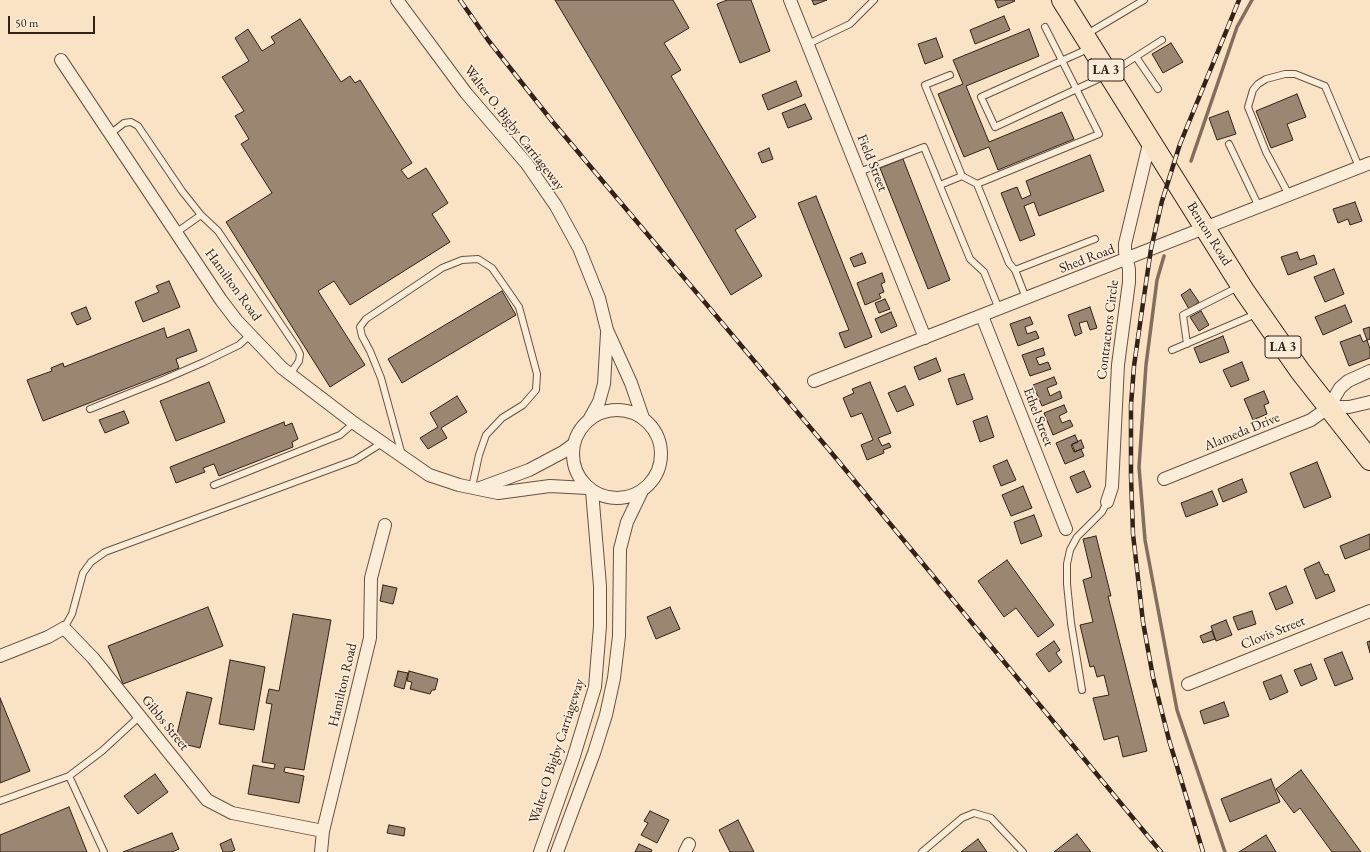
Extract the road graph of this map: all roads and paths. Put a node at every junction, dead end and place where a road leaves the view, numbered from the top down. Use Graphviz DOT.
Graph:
graph roads {
  1 [pos="397,0"];
  2 [pos="790,0"];
  3 [pos="874,0"];
  4 [pos="1062,0"];
  5 [pos="1144,0"];
  6 [pos="1045,26"];
  7 [pos="1162,40"];
  8 [pos="1088,42"];
  9 [pos="808,44"];
  10 [pos="1136,57"];
  11 [pos="61,60"];
  12 [pos="1062,61"];
  13 [pos="1109,74"];
  14 [pos="950,75"];
  15 [pos="1077,89"];
  16 [pos="1158,89"];
  17 [pos="110,134"];
  18 [pos="1150,140"];
  19 [pos="1229,144"];
  20 [pos="1364,165"];
  21 [pos="859,172"];
  22 [pos="962,176"];
  23 [pos="977,184"];
  24 [pos="940,185"];
  25 [pos="1289,195"];
  26 [pos="1259,207"];
  27 [pos="201,215"];
  28 [pos="1206,228"];
  29 [pos="177,232"];
  30 [pos="1095,239"];
  31 [pos="1125,260"];
  32 [pos="1015,270"];
  33 [pos="1241,285"];
  34 [pos="1026,298"];
  35 [pos="999,309"];
  36 [pos="1260,313"];
  37 [pos="982,316"];
  38 [pos="607,330"];
  39 [pos="250,334"];
  40 [pos="925,338"];
  41 [pos="1187,344"];
  42 [pos="1172,350"];
  43 [pos="1370,371"];
  44 [pos="290,374"];
  45 [pos="814,381"];
  46 [pos="1370,402"];
  47 [pos="1329,408"];
  48 [pos="90,409"];
  49 [pos="643,418"];
  50 [pos="590,420"];
  51 [pos="354,423"];
  52 [pos="382,444"];
  53 [pos="574,444"];
  54 [pos="403,459"];
  55 [pos="1370,460"];
  56 [pos="1164,479"];
  57 [pos="214,485"];
  58 [pos="476,487"];
  59 [pos="589,489"];
  60 [pos="642,491"];
  61 [pos="1107,502"];
  62 [pos="385,525"];
  63 [pos="1066,529"];
  64 [pos="1370,611"];
  65 [pos="64,628"];
  66 [pos="0,656"];
  67 [pos="1188,684"];
  68 [pos="1082,690"];
  69 [pos="140,716"];
  70 [pos="69,776"];
  71 [pos="0,801"];
  72 [pos="323,831"];
  73 [pos="104,852"];
  74 [pos="321,852"];
  75 [pos="540,852"];
  76 [pos="557,852"];
  77 [pos="922,852"];
  78 [pos="1022,852"];
  1 -- 38 [label="street, Walter O. Bigby Carriageway"];
  2 -- 9 [label="street, Field Street"];
  3 -- 9 [label="lane"];
  4 -- 8 [label="main road, Benton Road / LA 3"];
  5 -- 8 [label="lane"];
  6 -- 12 [label="lane"];
  7 -- 10 [label="lane"];
  8 -- 12 [label="lane"];
  8 -- 13 [label="main road, Benton Road / LA 3"];
  9 -- 21 [label="street, Field Street"];
  10 -- 13 [label="lane"];
  10 -- 16 [label="lane"];
  11 -- 17 [label="street, Hamilton Road"];
  12 -- 15 [label="lane"];
  12 -- 15 [label="lane"];
  13 -- 15 [label="lane"];
  13 -- 18 [label="main road, Benton Road / LA 3"];
  14 -- 22 [label="lane"];
  15 -- 23 [label="lane"];
  17 -- 27 [label="lane"];
  17 -- 29 [label="street, Hamilton Road"];
  18 -- 28 [label="main road, Benton Road / LA 3"];
  18 -- 31 [label="street, Contractors Circle"];
  19 -- 26 [label="lane"];
  20 -- 25 [label="street, Shed Road"];
  20 -- 25 [label="lane"];
  21 -- 24 [label="lane"];
  21 -- 40 [label="street, Field Street"];
  22 -- 23 [label="lane"];
  22 -- 24 [label="lane"];
  23 -- 32 [label="lane"];
  24 -- 35 [label="lane"];
  25 -- 26 [label="street, Shed Road"];
  26 -- 28 [label="street, Shed Road"];
  27 -- 29 [label="lane"];
  27 -- 44 [label="lane"];
  28 -- 31 [label="street, Shed Road"];
  28 -- 33 [label="main road, Benton Road / LA 3"];
  29 -- 39 [label="street, Hamilton Road"];
  30 -- 32 [label="lane"];
  31 -- 34 [label="street, Shed Road"];
  31 -- 61 [label="street, Contractors Circle"];
  32 -- 34 [label="lane"];
  33 -- 36 [label="main road, Benton Road / LA 3"];
  33 -- 41 [label="lane"];
  34 -- 35 [label="street, Shed Road"];
  35 -- 37 [label="street, Shed Road"];
  36 -- 41 [label="lane"];
  36 -- 47 [label="main road, Benton Road / LA 3"];
  37 -- 40 [label="street, Shed Road"];
  37 -- 63 [label="street, Ethel Street"];
  38 -- 49 [label="street, Walter O. Bigby Carriageway"];
  38 -- 50 [label="street, Walter O. Bigby Carriageway"];
  39 -- 44 [label="street, Hamilton Road"];
  39 -- 48 [label="lane"];
  40 -- 45 [label="street, Shed Road"];
  41 -- 42 [label="lane"];
  43 -- 47 [label="street, Alameda Drive"];
  44 -- 51 [label="street, Hamilton Road"];
  46 -- 47 [label="street, Alameda Drive"];
  47 -- 55 [label="main road, Benton Road / LA 3"];
  47 -- 56 [label="street, Alameda Drive"];
  49 -- 50 [label="street"];
  49 -- 60 [label="street"];
  50 -- 53 [label="street"];
  51 -- 52 [label="street, Hamilton Road"];
  51 -- 57 [label="lane"];
  52 -- 54 [label="street, Hamilton Road"];
  52 -- 65 [label="lane"];
  53 -- 58 [label="street"];
  53 -- 59 [label="street, Walter O Bigby Carriageway"];
  54 -- 58 [label="street, Hamilton Road"];
  54 -- 58 [label="lane"];
  58 -- 59 [label="street, Hamilton Road"];
  59 -- 60 [label="street"];
  59 -- 75 [label="street, Walter O Bigby Carriageway"];
  60 -- 76 [label="street"];
  61 -- 68 [label="lane"];
  62 -- 72 [label="street, Hamilton Road"];
  64 -- 67 [label="street, Clovis Street"];
  65 -- 66 [label="street"];
  65 -- 69 [label="street, Gibbs Street"];
  69 -- 70 [label="lane"];
  69 -- 72 [label="street, Gibbs Street"];
  70 -- 71 [label="lane"];
  70 -- 73 [label="lane"];
  72 -- 74 [label="street, Hamilton Road"];
  77 -- 78 [label="lane"];
}
